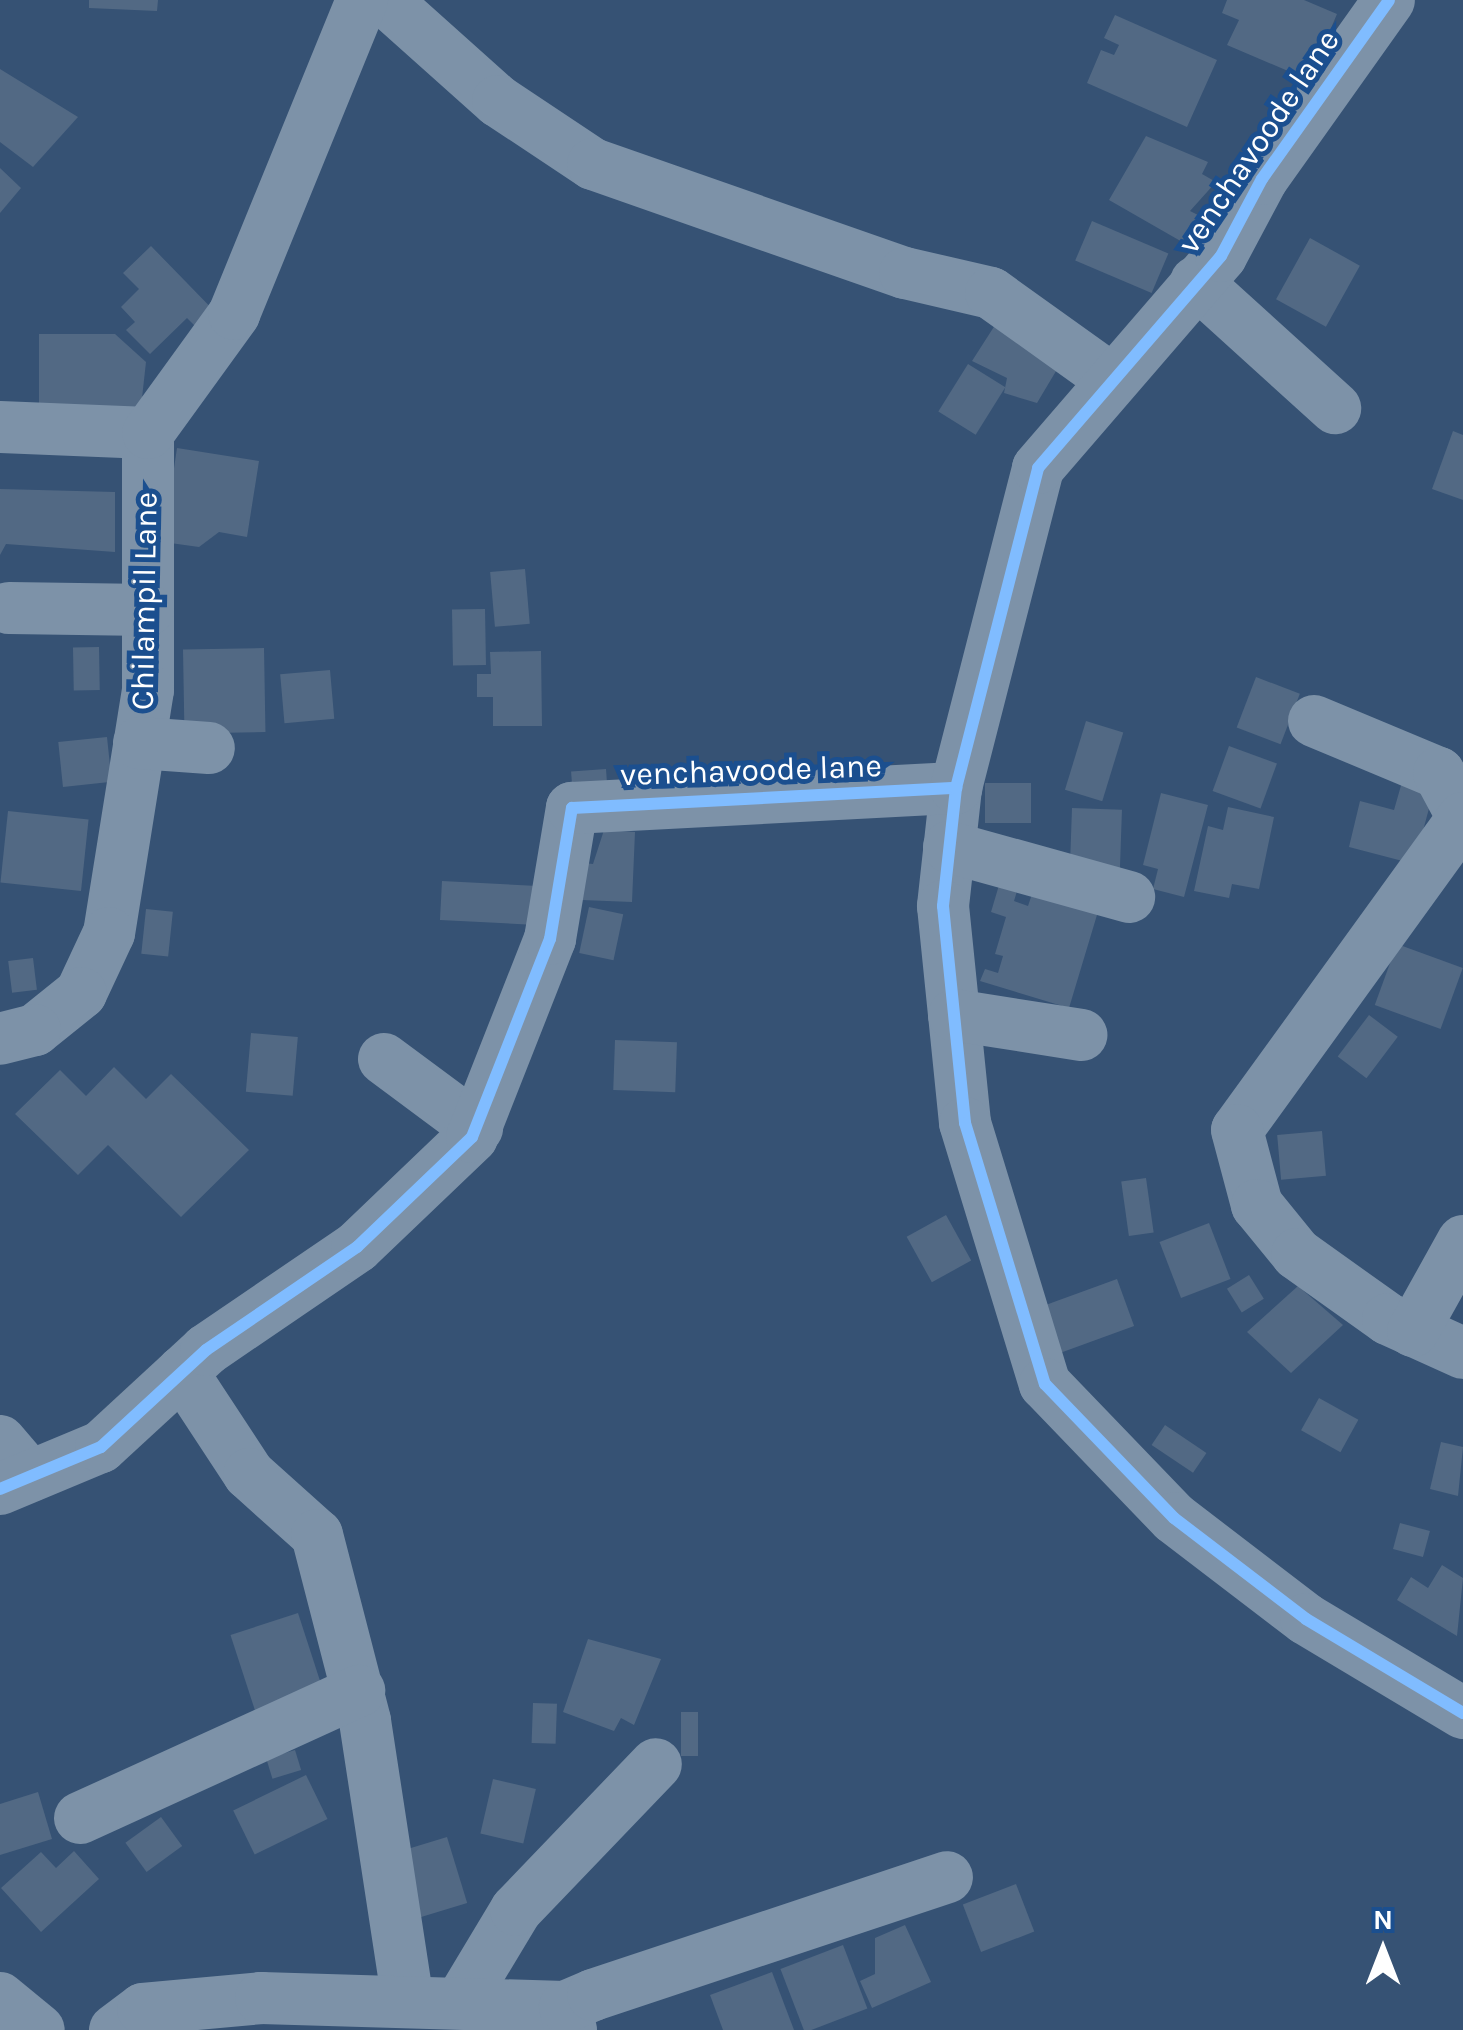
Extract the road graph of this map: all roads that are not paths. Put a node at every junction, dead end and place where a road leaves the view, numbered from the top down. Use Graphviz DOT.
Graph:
graph roads {
  1 [pos="362,0"];
  2 [pos="385,0"];
  3 [pos="1366,6"];
  4 [pos="1196,282"];
  5 [pos="1111,379"];
  6 [pos="1336,408"];
  7 [pos="0,427"];
  8 [pos="148,433"];
  9 [pos="9,608"];
  10 [pos="148,610"];
  11 [pos="1314,720"];
  12 [pos="140,743"];
  13 [pos="209,748"];
  14 [pos="956,788"];
  15 [pos="949,847"];
  16 [pos="1129,898"];
  17 [pos="954,1015"];
  18 [pos="1081,1035"];
  19 [pos="0,1039"];
  20 [pos="384,1059"];
  21 [pos="476,1128"];
  22 [pos="1463,1241"];
  23 [pos="1413,1331"];
  24 [pos="1463,1353"];
  25 [pos="182,1372"];
  26 [pos="10,1469"];
  27 [pos="358,1691"];
  28 [pos="1463,1713"];
  29 [pos="656,1764"];
  30 [pos="80,1818"];
  31 [pos="946,1877"];
  32 [pos="407,1997"];
  33 [pos="0,1998"];
  34 [pos="462,2000"];
  35 [pos="568,2018"];
  36 [pos="39,2030"];
  37 [pos="115,2030"];
  1 -- 8 [label="street"];
  2 -- 5 [label="street"];
  3 -- 4 [label="street, venchavoode lane"];
  4 -- 5 [label="street, venchavoode lane"];
  4 -- 6 [label="street"];
  5 -- 14 [label="street, venchavoode lane"];
  7 -- 8 [label="street"];
  8 -- 10 [label="street, Chilampil Lane"];
  9 -- 10 [label="street"];
  10 -- 12 [label="street, Chilampil Lane"];
  11 -- 23 [label="street"];
  12 -- 13 [label="street"];
  12 -- 19 [label="street, Chilampil Lane"];
  14 -- 15 [label="street"];
  14 -- 21 [label="street, venchavoode lane"];
  15 -- 16 [label="street"];
  15 -- 17 [label="street"];
  17 -- 18 [label="street"];
  17 -- 28 [label="street"];
  20 -- 21 [label="street"];
  21 -- 25 [label="street, venchavoode lane"];
  22 -- 23 [label="street"];
  23 -- 24 [label="street"];
  25 -- 26 [label="street, venchavoode lane"];
  25 -- 27 [label="street"];
  27 -- 30 [label="street"];
  27 -- 32 [label="street"];
  29 -- 34 [label="street"];
  31 -- 35 [label="street"];
  32 -- 34 [label="street"];
  32 -- 37 [label="street"];
  33 -- 36 [label="street"];
  34 -- 35 [label="street"];
}
